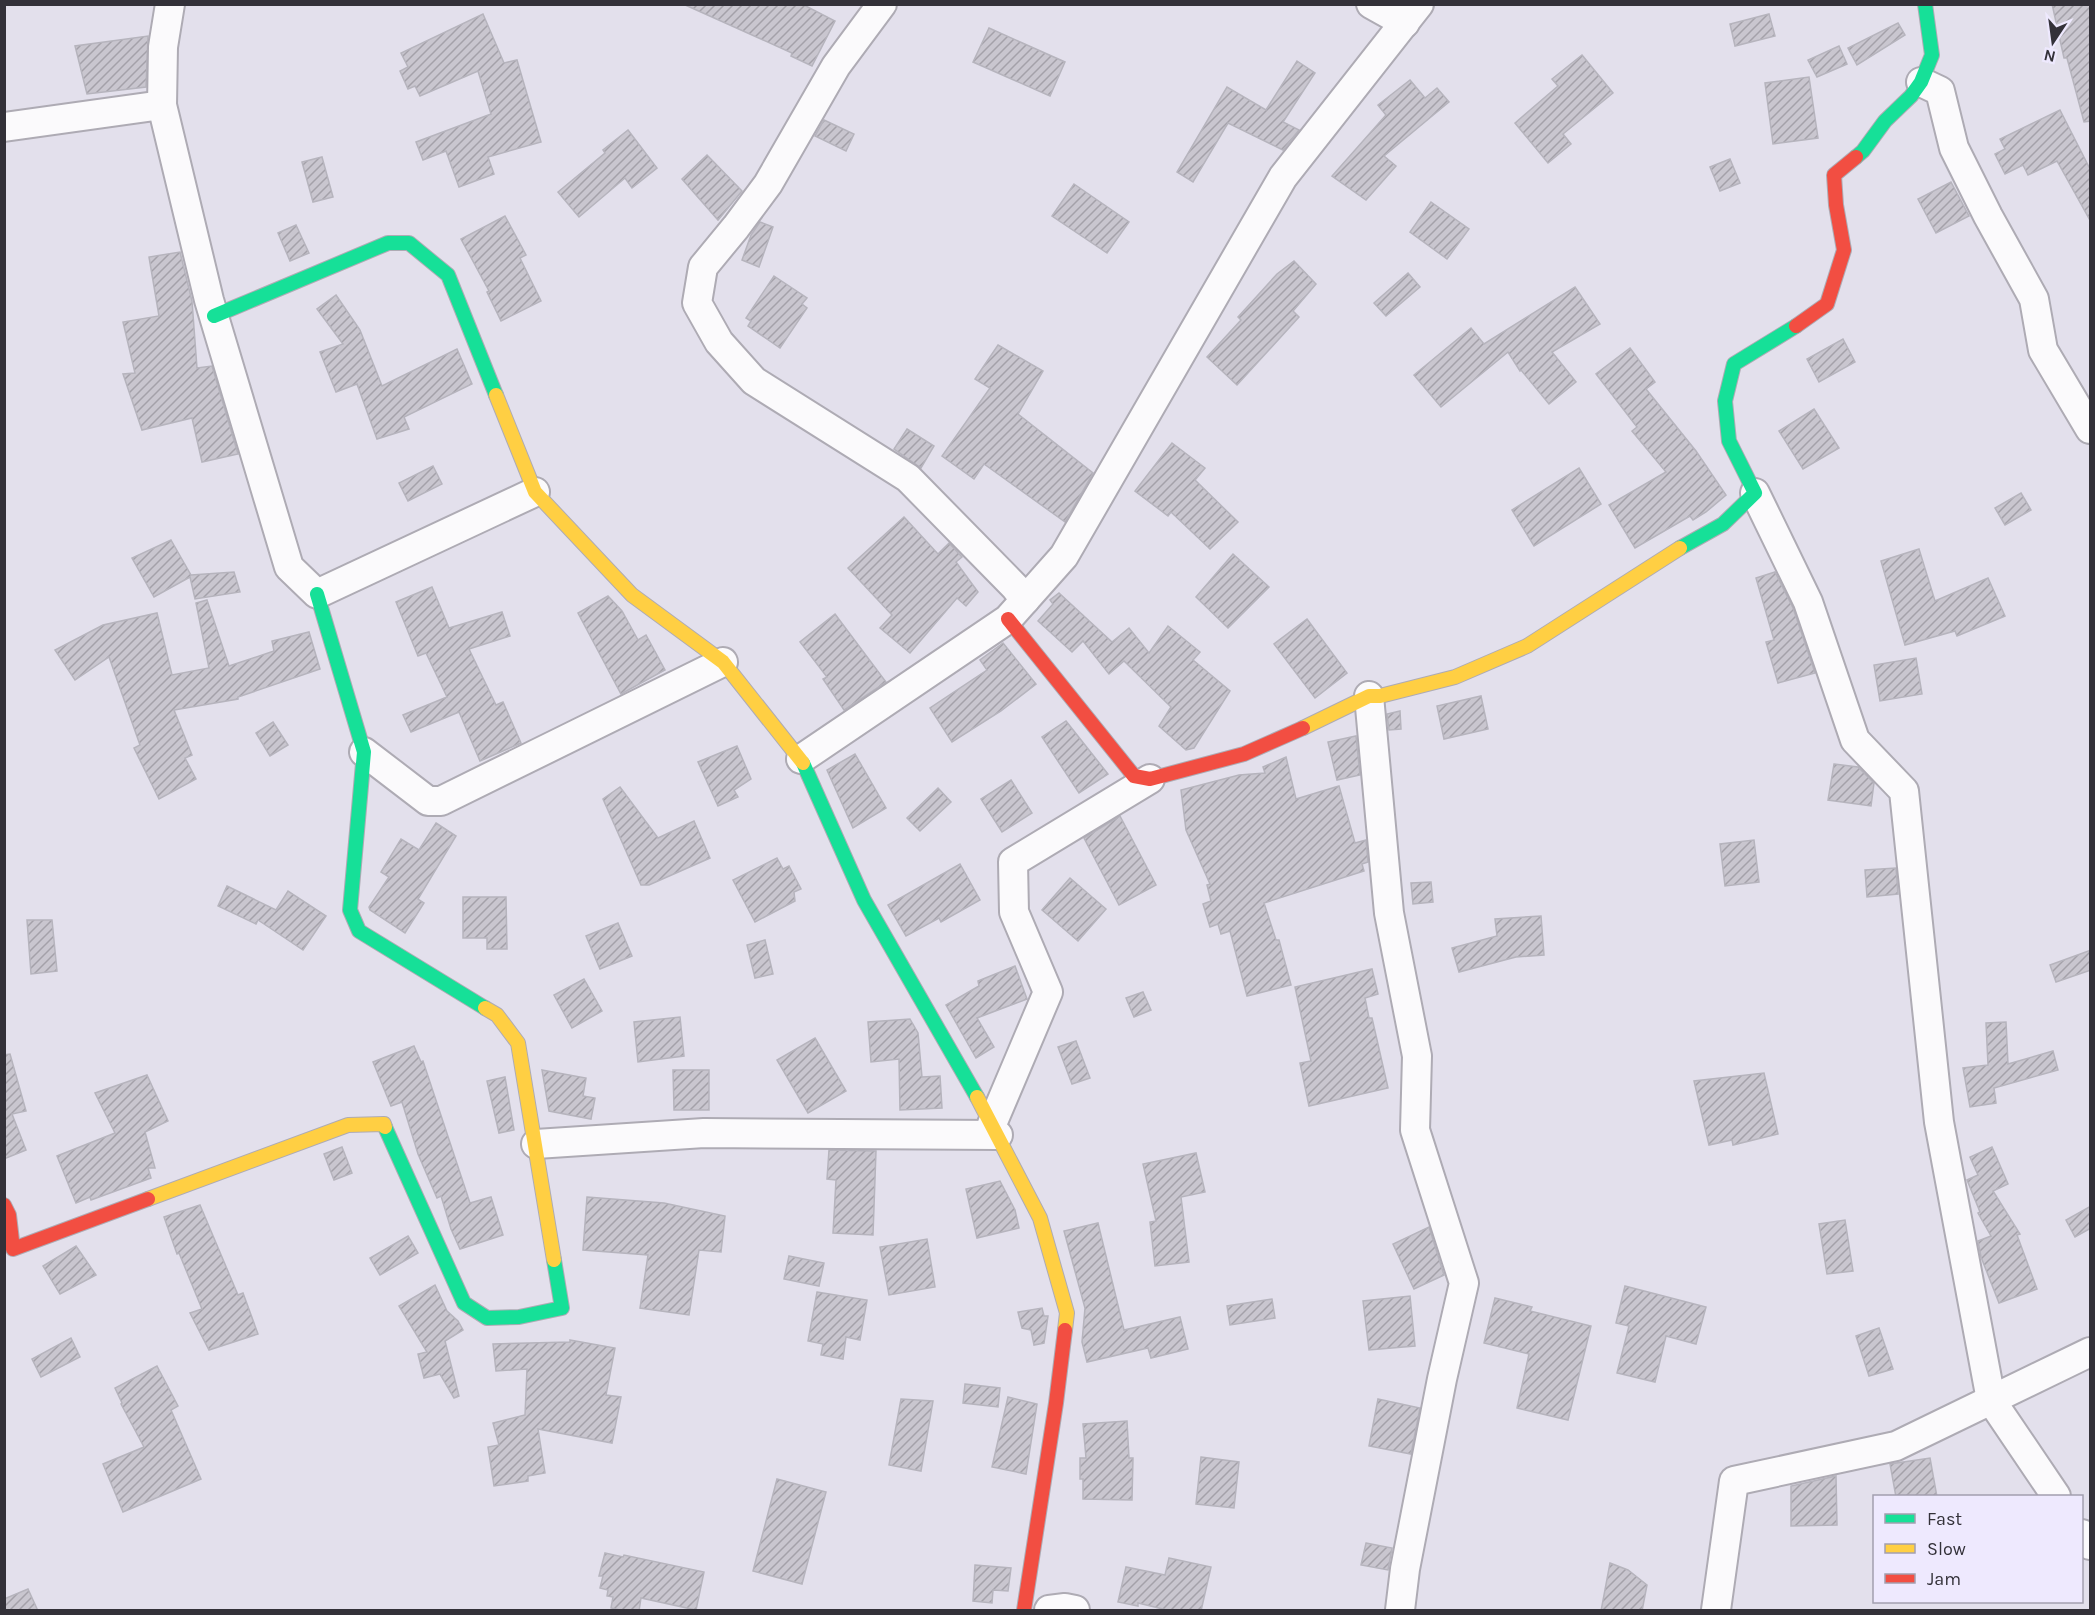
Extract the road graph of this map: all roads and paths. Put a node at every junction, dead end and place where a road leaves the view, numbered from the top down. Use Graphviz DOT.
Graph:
graph roads {
  1 [pos="171,4"];
  2 [pos="882,4"];
  3 [pos="1371,4"];
  4 [pos="1925,4"];
  5 [pos="1412,14"];
  6 [pos="1921,82"];
  7 [pos="162,105"];
  8 [pos="4,127"];
  9 [pos="214,316"];
  10 [pos="2091,429"];
  11 [pos="535,492"];
  12 [pos="1755,493"];
  13 [pos="317,594"];
  14 [pos="1016,610"];
  15 [pos="723,662"];
  16 [pos="1369,696"];
  17 [pos="364,752"];
  18 [pos="801,759"];
  19 [pos="1150,779"];
  20 [pos="995,1129"];
  21 [pos="536,1144"];
  22 [pos="4,1205"];
  23 [pos="9,1253"];
  24 [pos="2091,1352"];
  25 [pos="1991,1400"];
  26 [pos="2055,1495"];
  27 [pos="1024,1611"];
  28 [pos="1049,1611"];
  29 [pos="1075,1611"];
  30 [pos="1400,1611"];
  31 [pos="1716,1611"];
  1 -- 7 [label="street"];
  2 -- 14 [label="street"];
  3 -- 5 [label="street"];
  4 -- 6 [label="street"];
  5 -- 14 [label="street"];
  6 -- 10 [label="street"];
  6 -- 12 [label="street"];
  7 -- 8 [label="street"];
  7 -- 9 [label="street"];
  9 -- 11 [label="street"];
  9 -- 13 [label="street"];
  11 -- 13 [label="street"];
  11 -- 15 [label="street"];
  12 -- 16 [label="street"];
  12 -- 25 [label="street"];
  13 -- 17 [label="street"];
  14 -- 18 [label="street"];
  14 -- 19 [label="street"];
  15 -- 17 [label="street"];
  15 -- 18 [label="street"];
  16 -- 19 [label="street"];
  16 -- 30 [label="street"];
  17 -- 21 [label="street"];
  18 -- 20 [label="street"];
  19 -- 20 [label="street"];
  20 -- 21 [label="street"];
  20 -- 27 [label="street"];
  21 -- 23 [label="street"];
  22 -- 23 [label="street"];
  24 -- 25 [label="street"];
  25 -- 26 [label="street"];
  25 -- 31 [label="street"];
  28 -- 29 [label="street"];
}
